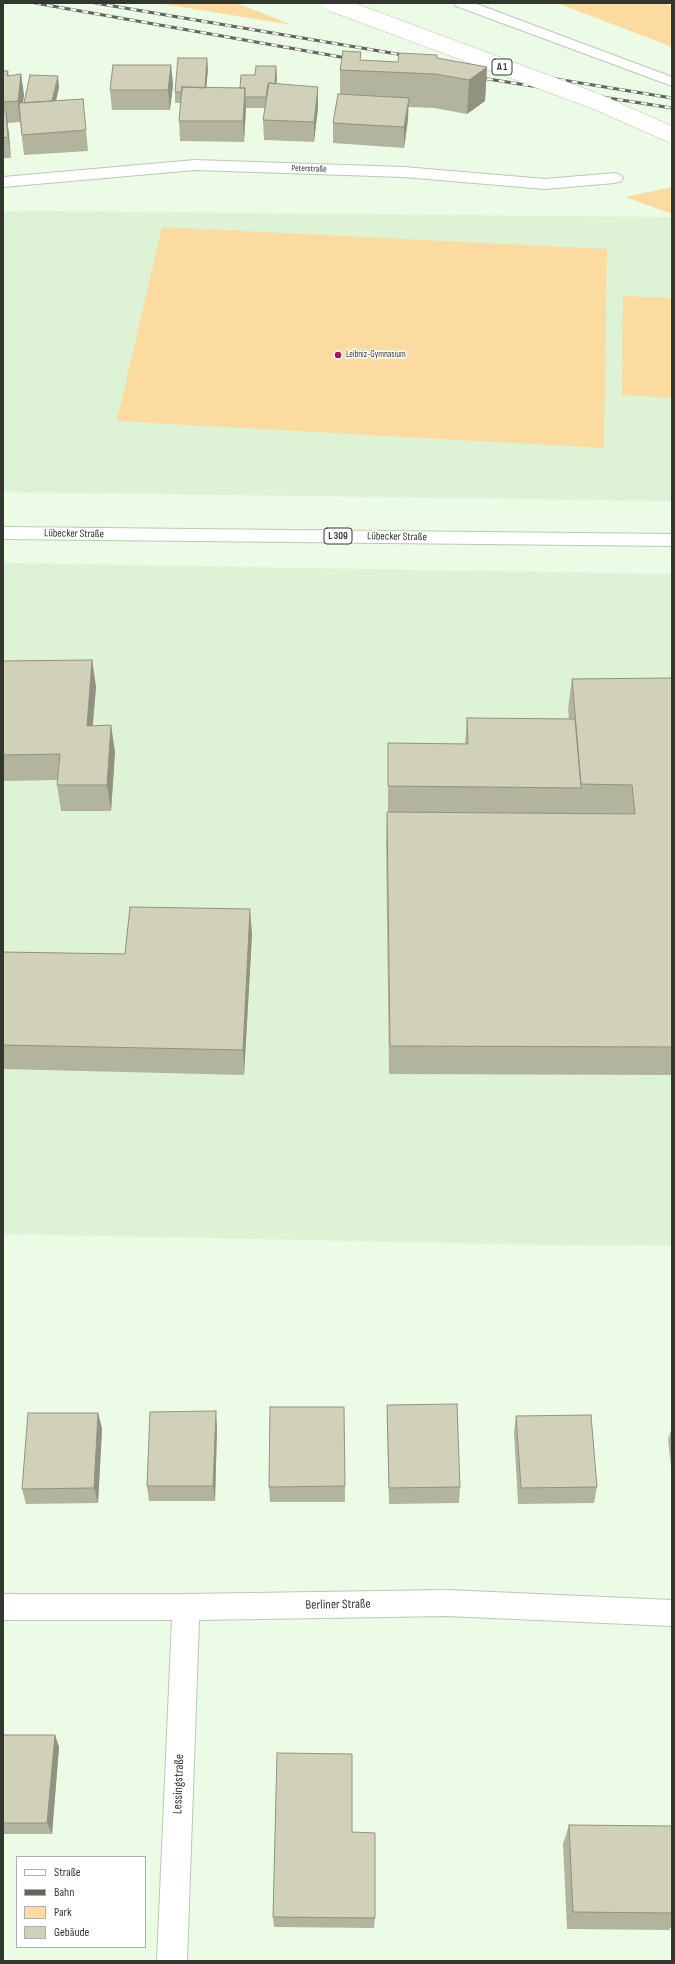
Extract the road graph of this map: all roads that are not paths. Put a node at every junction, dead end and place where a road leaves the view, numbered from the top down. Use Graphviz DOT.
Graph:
graph roads {
  1 [pos="331,3"];
  2 [pos="461,3"];
  3 [pos="672,82"];
  4 [pos="672,135"];
  5 [pos="614,178"];
  6 [pos="3,182"];
  7 [pos="3,533"];
  8 [pos="672,540"];
  9 [pos="3,1607"];
  10 [pos="186,1607"];
  11 [pos="672,1613"];
  12 [pos="172,1961"];
  1 -- 4 [label="main road, A 1, bridge"];
  2 -- 3 [label="main road"];
  5 -- 6 [label="main road, Peterstraße"];
  7 -- 8 [label="main road, Lübecker Straße / L 309"];
  9 -- 10 [label="main road, Berliner Straße"];
  10 -- 11 [label="main road, Berliner Straße"];
  10 -- 12 [label="main road, Lessingstraße"];
}
